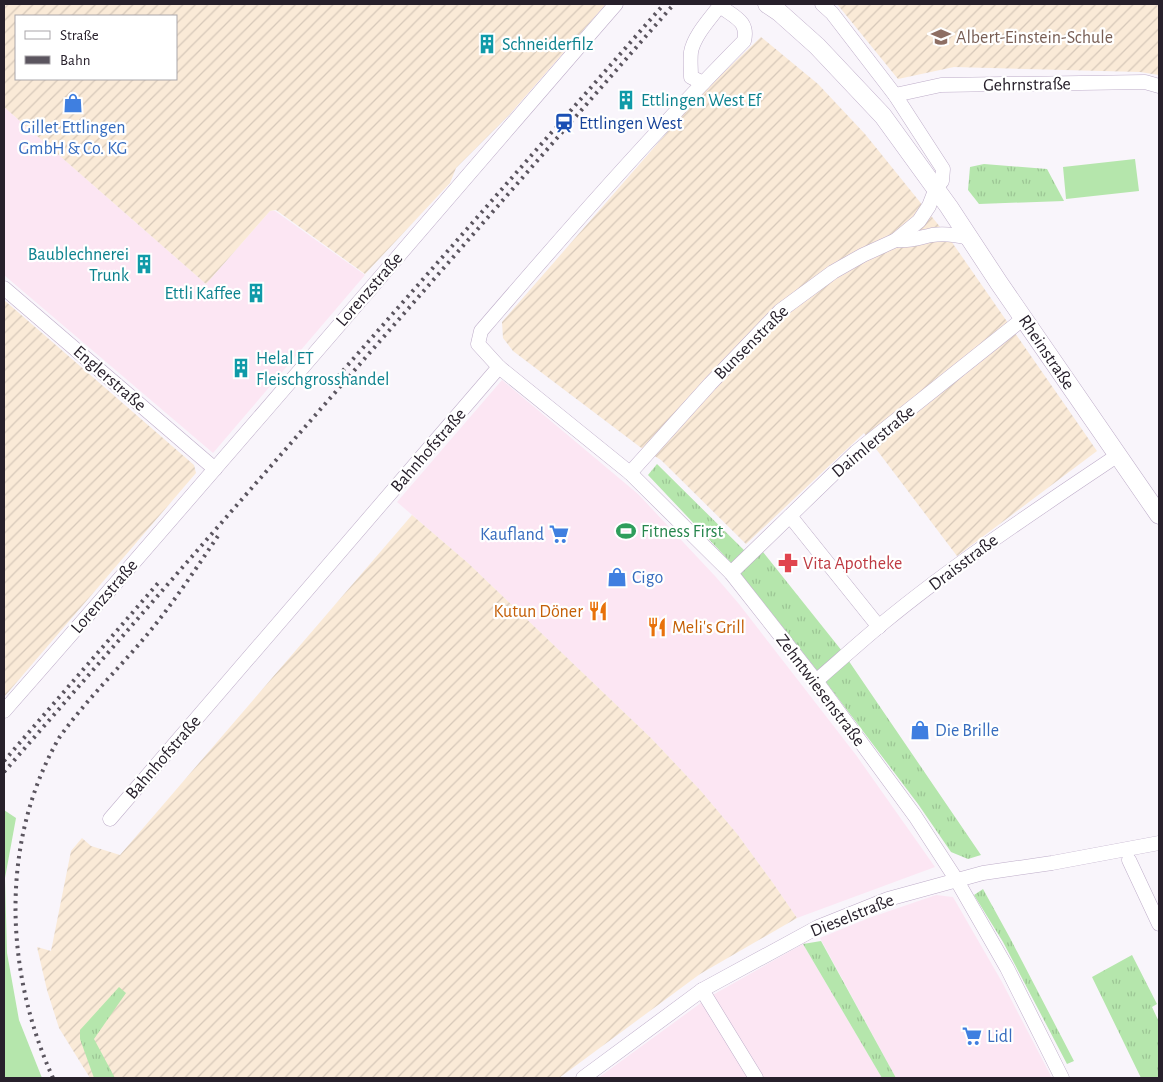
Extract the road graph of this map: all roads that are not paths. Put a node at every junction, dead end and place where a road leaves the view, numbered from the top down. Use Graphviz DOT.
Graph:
graph roads {
  1 [pos="616,4"];
  2 [pos="767,4"];
  3 [pos="822,4"];
  4 [pos="720,5"];
  5 [pos="703,83"];
  6 [pos="1159,86"];
  7 [pos="895,95"];
  8 [pos="936,188"];
  9 [pos="969,238"];
  10 [pos="896,240"];
  11 [pos="4,288"];
  12 [pos="1024,318"];
  13 [pos="500,367"];
  14 [pos="1118,455"];
  15 [pos="215,469"];
  16 [pos="630,473"];
  17 [pos="1159,515"];
  18 [pos="790,516"];
  19 [pos="731,573"];
  20 [pos="879,627"];
  21 [pos="816,681"];
  22 [pos="4,711"];
  23 [pos="110,819"];
  24 [pos="1159,844"];
  25 [pos="1129,860"];
  26 [pos="956,879"];
  27 [pos="1159,924"];
  28 [pos="702,990"];
  29 [pos="583,1078"];
  30 [pos="756,1078"];
  31 [pos="1062,1078"];
  1 -- 15 [label="street, Lorenzstraße"];
  2 -- 8 [label="main road, Rheinstraße"];
  3 -- 7 [label="street"];
  4 -- 5 [label="street"];
  4 -- 5 [label="street"];
  5 -- 13 [label="street"];
  6 -- 7 [label="street, Gehrnstraße"];
  7 -- 8 [label="street"];
  8 -- 9 [label="main road, Rheinstraße"];
  8 -- 10 [label="street, Bunsenstraße"];
  9 -- 10 [label="street, Bunsenstraße"];
  9 -- 12 [label="main road, Rheinstraße"];
  10 -- 16 [label="street, Bunsenstraße"];
  11 -- 15 [label="street, Englerstraße"];
  12 -- 14 [label="main road, Rheinstraße"];
  12 -- 18 [label="street, Daimlerstraße"];
  13 -- 16 [label="street, Zehntwiesenstraße"];
  13 -- 23 [label="street, Bahnhofstraße"];
  14 -- 17 [label="main road, Rheinstraße"];
  14 -- 20 [label="street, Draisstraße"];
  15 -- 22 [label="street, Lorenzstraße"];
  16 -- 19 [label="street, Zehntwiesenstraße"];
  18 -- 19 [label="street, Daimlerstraße"];
  18 -- 20 [label="street"];
  19 -- 21 [label="street, Zehntwiesenstraße"];
  20 -- 21 [label="street, Draisstraße"];
  21 -- 26 [label="street, Zehntwiesenstraße"];
  24 -- 26 [label="street, Dieselstraße"];
  25 -- 27 [label="street"];
  26 -- 28 [label="street, Dieselstraße"];
  26 -- 31 [label="street, Zehntwiesenstraße"];
  28 -- 29 [label="street, Dieselstraße"];
  28 -- 30 [label="street"];
}
